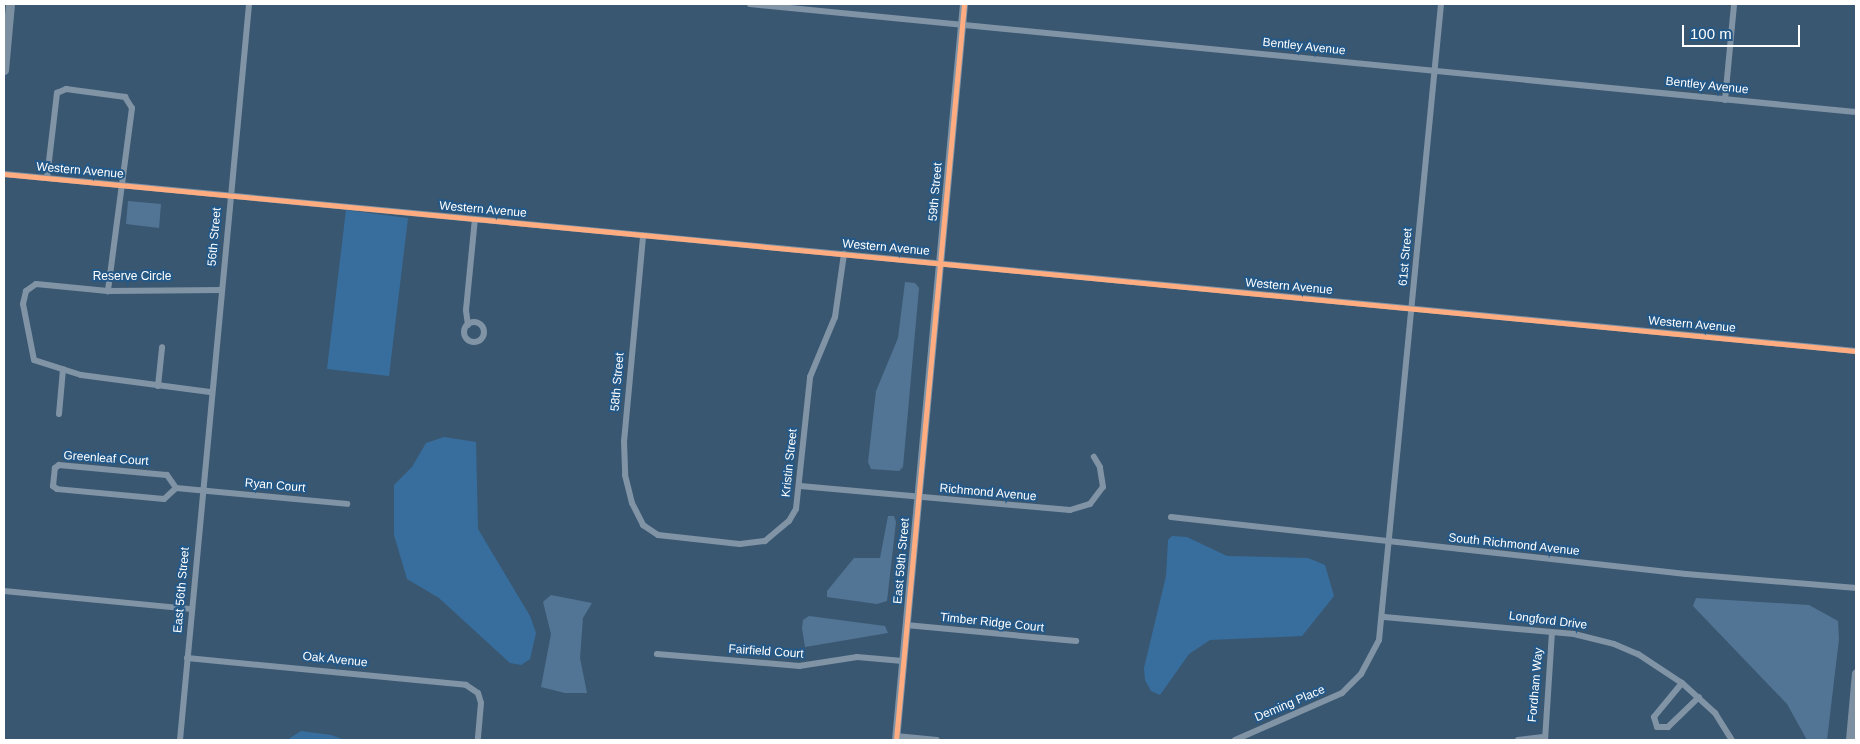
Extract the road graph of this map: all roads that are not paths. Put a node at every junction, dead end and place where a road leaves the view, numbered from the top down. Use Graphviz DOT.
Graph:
graph roads {
  1 [pos="10,4"];
  2 [pos="248,4"];
  3 [pos="750,4"];
  4 [pos="964,4"];
  5 [pos="1441,4"];
  6 [pos="1734,4"];
  7 [pos="963,24"];
  8 [pos="4,70"];
  9 [pos="1435,71"];
  10 [pos="1725,100"];
  11 [pos="1856,112"];
  12 [pos="4,174"];
  13 [pos="47,178"];
  14 [pos="123,185"];
  15 [pos="231,195"];
  16 [pos="475,219"];
  17 [pos="644,236"];
  18 [pos="844,254"];
  19 [pos="940,263"];
  20 [pos="222,290"];
  21 [pos="108,291"];
  22 [pos="1413,308"];
  23 [pos="468,325"];
  24 [pos="162,348"];
  25 [pos="1856,351"];
  26 [pos="63,369"];
  27 [pos="929,383"];
  28 [pos="158,386"];
  29 [pos="210,392"];
  30 [pos="59,414"];
  31 [pos="208,442"];
  32 [pos="1094,457"];
  33 [pos="800,486"];
  34 [pos="176,488"];
  35 [pos="202,491"];
  36 [pos="918,498"];
  37 [pos="347,504"];
  38 [pos="1171,517"];
  39 [pos="643,525"];
  40 [pos="1391,543"];
  41 [pos="1856,588"];
  42 [pos="4,591"];
  43 [pos="192,609"];
  44 [pos="1384,617"];
  45 [pos="906,625"];
  46 [pos="1552,632"];
  47 [pos="1076,641"];
  48 [pos="657,654"];
  49 [pos="188,658"];
  50 [pos="903,661"];
  51 [pos="1856,674"];
  52 [pos="1682,683"];
  53 [pos="1699,697"];
  54 [pos="896,738"];
  55 [pos="1544,738"];
  56 [pos="180,740"];
  57 [pos="478,740"];
  58 [pos="937,740"];
  59 [pos="1235,740"];
  60 [pos="1518,740"];
  61 [pos="1732,740"];
  62 [pos="1850,740"];
  1 -- 8 [label="main road"];
  2 -- 15 [label="street, 56th Street"];
  3 -- 7 [label="street, Bentley Avenue"];
  4 -- 7 [label="street, 59th Street"];
  5 -- 9 [label="street, 61st Street"];
  6 -- 10 [label="street"];
  7 -- 9 [label="street, Bentley Avenue"];
  7 -- 19 [label="street, 59th Street"];
  9 -- 10 [label="street, Bentley Avenue"];
  9 -- 22 [label="street, 61st Street"];
  10 -- 11 [label="street, Bentley Avenue"];
  12 -- 13 [label="street, Western Avenue"];
  13 -- 14 [label="street, Western Avenue"];
  13 -- 14 [label="street"];
  14 -- 15 [label="street, Western Avenue"];
  14 -- 21 [label="street"];
  15 -- 16 [label="street, Western Avenue"];
  15 -- 20 [label="street, 56th Street"];
  16 -- 17 [label="street, Western Avenue"];
  16 -- 23 [label="street"];
  17 -- 18 [label="street, Western Avenue"];
  17 -- 39 [label="street, 58th Street"];
  18 -- 19 [label="street, Western Avenue"];
  18 -- 33 [label="street, Kristin Street"];
  19 -- 22 [label="street, Western Avenue"];
  19 -- 27 [label="street, 59th Street"];
  20 -- 21 [label="street, Reserve Circle"];
  20 -- 29 [label="street, 56th Street"];
  21 -- 26 [label="street, Reserve Circle"];
  22 -- 25 [label="street, Western Avenue"];
  22 -- 40 [label="street, 61st Street"];
  24 -- 28 [label="street"];
  26 -- 28 [label="street, Reserve Circle"];
  26 -- 30 [label="street"];
  27 -- 36 [label="street, East 59th Street"];
  28 -- 29 [label="street, Reserve Circle"];
  29 -- 31 [label="street, 56th Street"];
  31 -- 35 [label="street, East 56th Street"];
  32 -- 36 [label="street, Richmond Avenue"];
  33 -- 36 [label="street, Richmond Avenue"];
  33 -- 39 [label="street, Kristin Street"];
  34 -- 34 [label="street, Greenleaf Court"];
  34 -- 35 [label="street"];
  35 -- 37 [label="street, Ryan Court"];
  35 -- 43 [label="street, East 56th Street"];
  36 -- 45 [label="street, East 59th Street"];
  38 -- 40 [label="street, South Richmond Avenue"];
  40 -- 41 [label="street, South Richmond Avenue"];
  40 -- 44 [label="street, Deming Place"];
  42 -- 43 [label="street"];
  43 -- 49 [label="street, East 56th Street"];
  44 -- 46 [label="street, Longford Drive"];
  44 -- 59 [label="street, Deming Place"];
  45 -- 47 [label="street, Timber Ridge Court"];
  45 -- 50 [label="street, East 59th Street"];
  46 -- 52 [label="street, Longford Drive"];
  46 -- 55 [label="street, Fordham Way"];
  48 -- 50 [label="street, Fairfield Court"];
  49 -- 56 [label="street, East 56th Street"];
  49 -- 57 [label="street, Oak Avenue"];
  50 -- 54 [label="street, East 59th Street"];
  51 -- 62 [label="main road"];
  52 -- 53 [label="street, Longford Drive"];
  52 -- 53 [label="street"];
  53 -- 61 [label="street, Longford Drive"];
  54 -- 58 [label="street"];
  55 -- 60 [label="street"];
}
